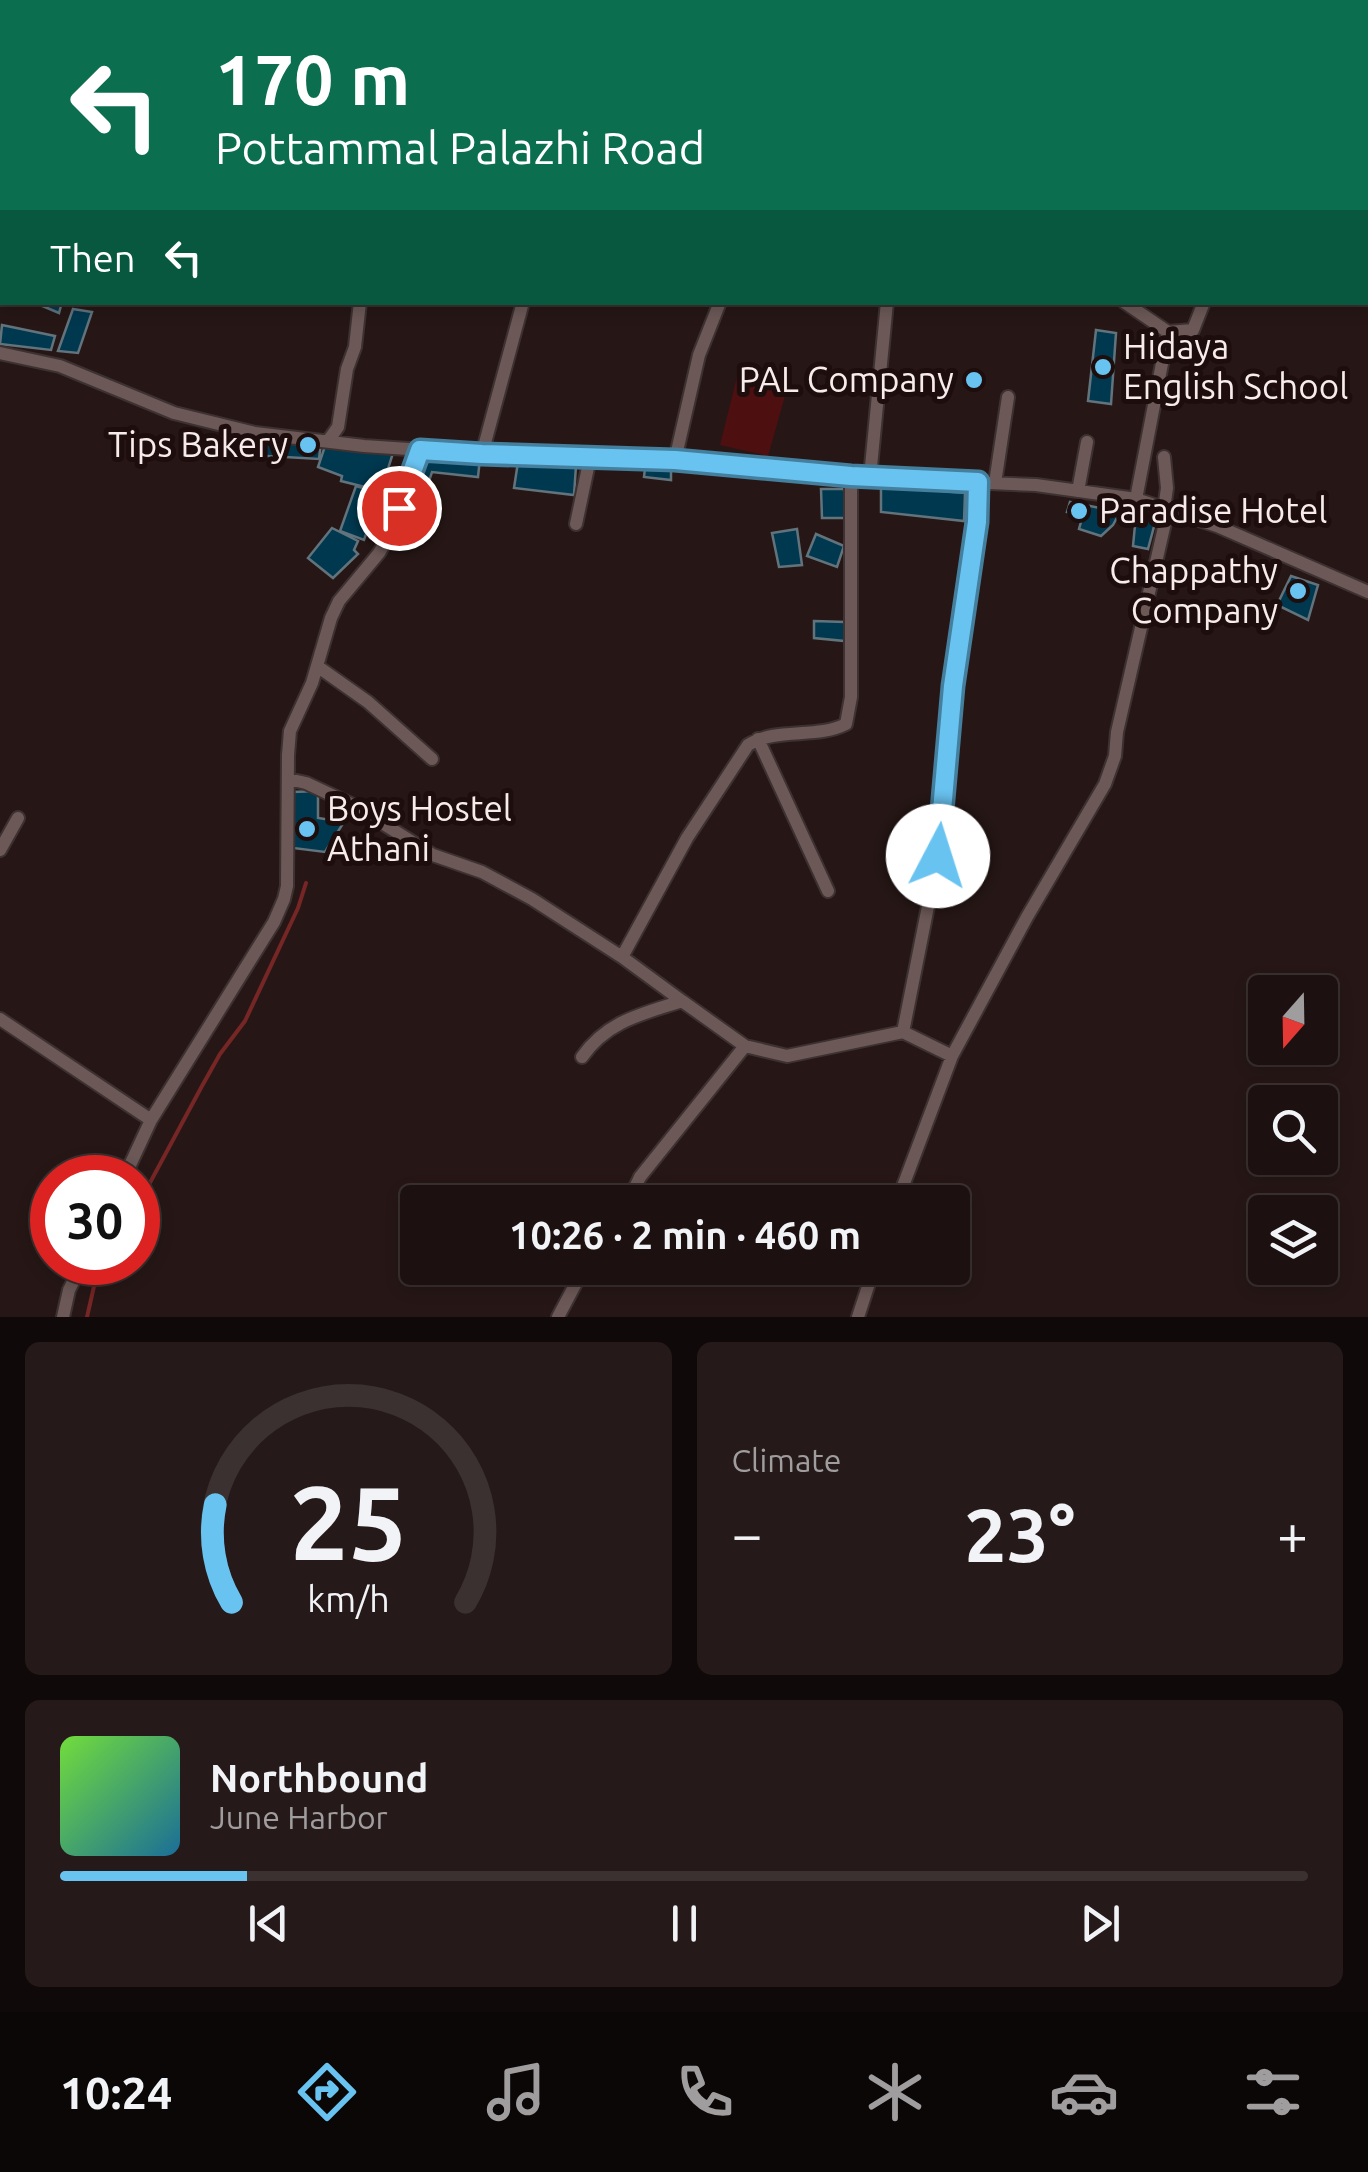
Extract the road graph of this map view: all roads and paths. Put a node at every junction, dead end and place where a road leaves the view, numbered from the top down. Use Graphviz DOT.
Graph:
graph roads {
  1 [pos="360,305"];
  2 [pos="521,305"];
  3 [pos="719,305"];
  4 [pos="887,305"];
  5 [pos="1128,305"];
  6 [pos="1203,305"];
  7 [pos="1168,332"];
  8 [pos="0,353"];
  9 [pos="1008,397"];
  10 [pos="328,441"];
  11 [pos="1086,442"];
  12 [pos="420,450"];
  13 [pos="482,454"];
  14 [pos="1164,457"];
  15 [pos="590,458"];
  16 [pos="675,460"];
  17 [pos="851,476"];
  18 [pos="870,477"];
  19 [pos="978,482"];
  20 [pos="996,483"];
  21 [pos="1078,491"];
  22 [pos="1136,499"];
  23 [pos="1166,509"];
  24 [pos="576,524"];
  25 [pos="1368,592"];
  26 [pos="317,666"];
  27 [pos="758,738"];
  28 [pos="432,759"];
  29 [pos="288,779"];
  30 [pos="18,818"];
  31 [pos="0,850"];
  32 [pos="828,891"];
  33 [pos="622,957"];
  34 [pos="682,1001"];
  35 [pos="0,1019"];
  36 [pos="903,1032"];
  37 [pos="745,1046"];
  38 [pos="952,1056"];
  39 [pos="582,1057"];
  40 [pos="152,1120"];
  41 [pos="135,1155"];
  42 [pos="636,1185"];
  43 [pos="904,1185"];
  44 [pos="71,1285"];
  45 [pos="575,1285"];
  46 [pos="868,1285"];
  47 [pos="63,1317"];
  48 [pos="558,1317"];
  49 [pos="858,1317"];
  1 -- 10 [label="street"];
  2 -- 13 [label="street"];
  3 -- 16 [label="street"];
  4 -- 18 [label="street"];
  5 -- 7 [label="street"];
  6 -- 7 [label="street"];
  7 -- 22 [label="street"];
  8 -- 10 [label="street"];
  9 -- 20 [label="street"];
  10 -- 12 [label="street"];
  11 -- 21 [label="street"];
  12 -- 13 [label="street"];
  12 -- 26 [label="street"];
  13 -- 15 [label="street"];
  14 -- 23 [label="street"];
  15 -- 16 [label="street"];
  15 -- 24 [label="street"];
  16 -- 17 [label="street"];
  17 -- 18 [label="street"];
  17 -- 27 [label="street"];
  18 -- 19 [label="street"];
  19 -- 20 [label="street"];
  19 -- 36 [label="street"];
  20 -- 21 [label="street"];
  21 -- 22 [label="street"];
  22 -- 23 [label="street"];
  23 -- 25 [label="street"];
  23 -- 38 [label="street"];
  26 -- 28 [label="street"];
  26 -- 29 [label="street"];
  27 -- 32 [label="street"];
  27 -- 33 [label="street"];
  29 -- 33 [label="street"];
  29 -- 40 [label="street"];
  30 -- 31 [label="street"];
  33 -- 34 [label="street"];
  34 -- 37 [label="street"];
  34 -- 39 [label="street"];
  35 -- 40 [label="street"];
  36 -- 37 [label="street"];
  36 -- 38 [label="street"];
  37 -- 42 [label="street"];
  38 -- 43 [label="street"];
  40 -- 41 [label="street"];
  44 -- 47 [label="street"];
  45 -- 48 [label="street"];
  46 -- 49 [label="street"];
}
